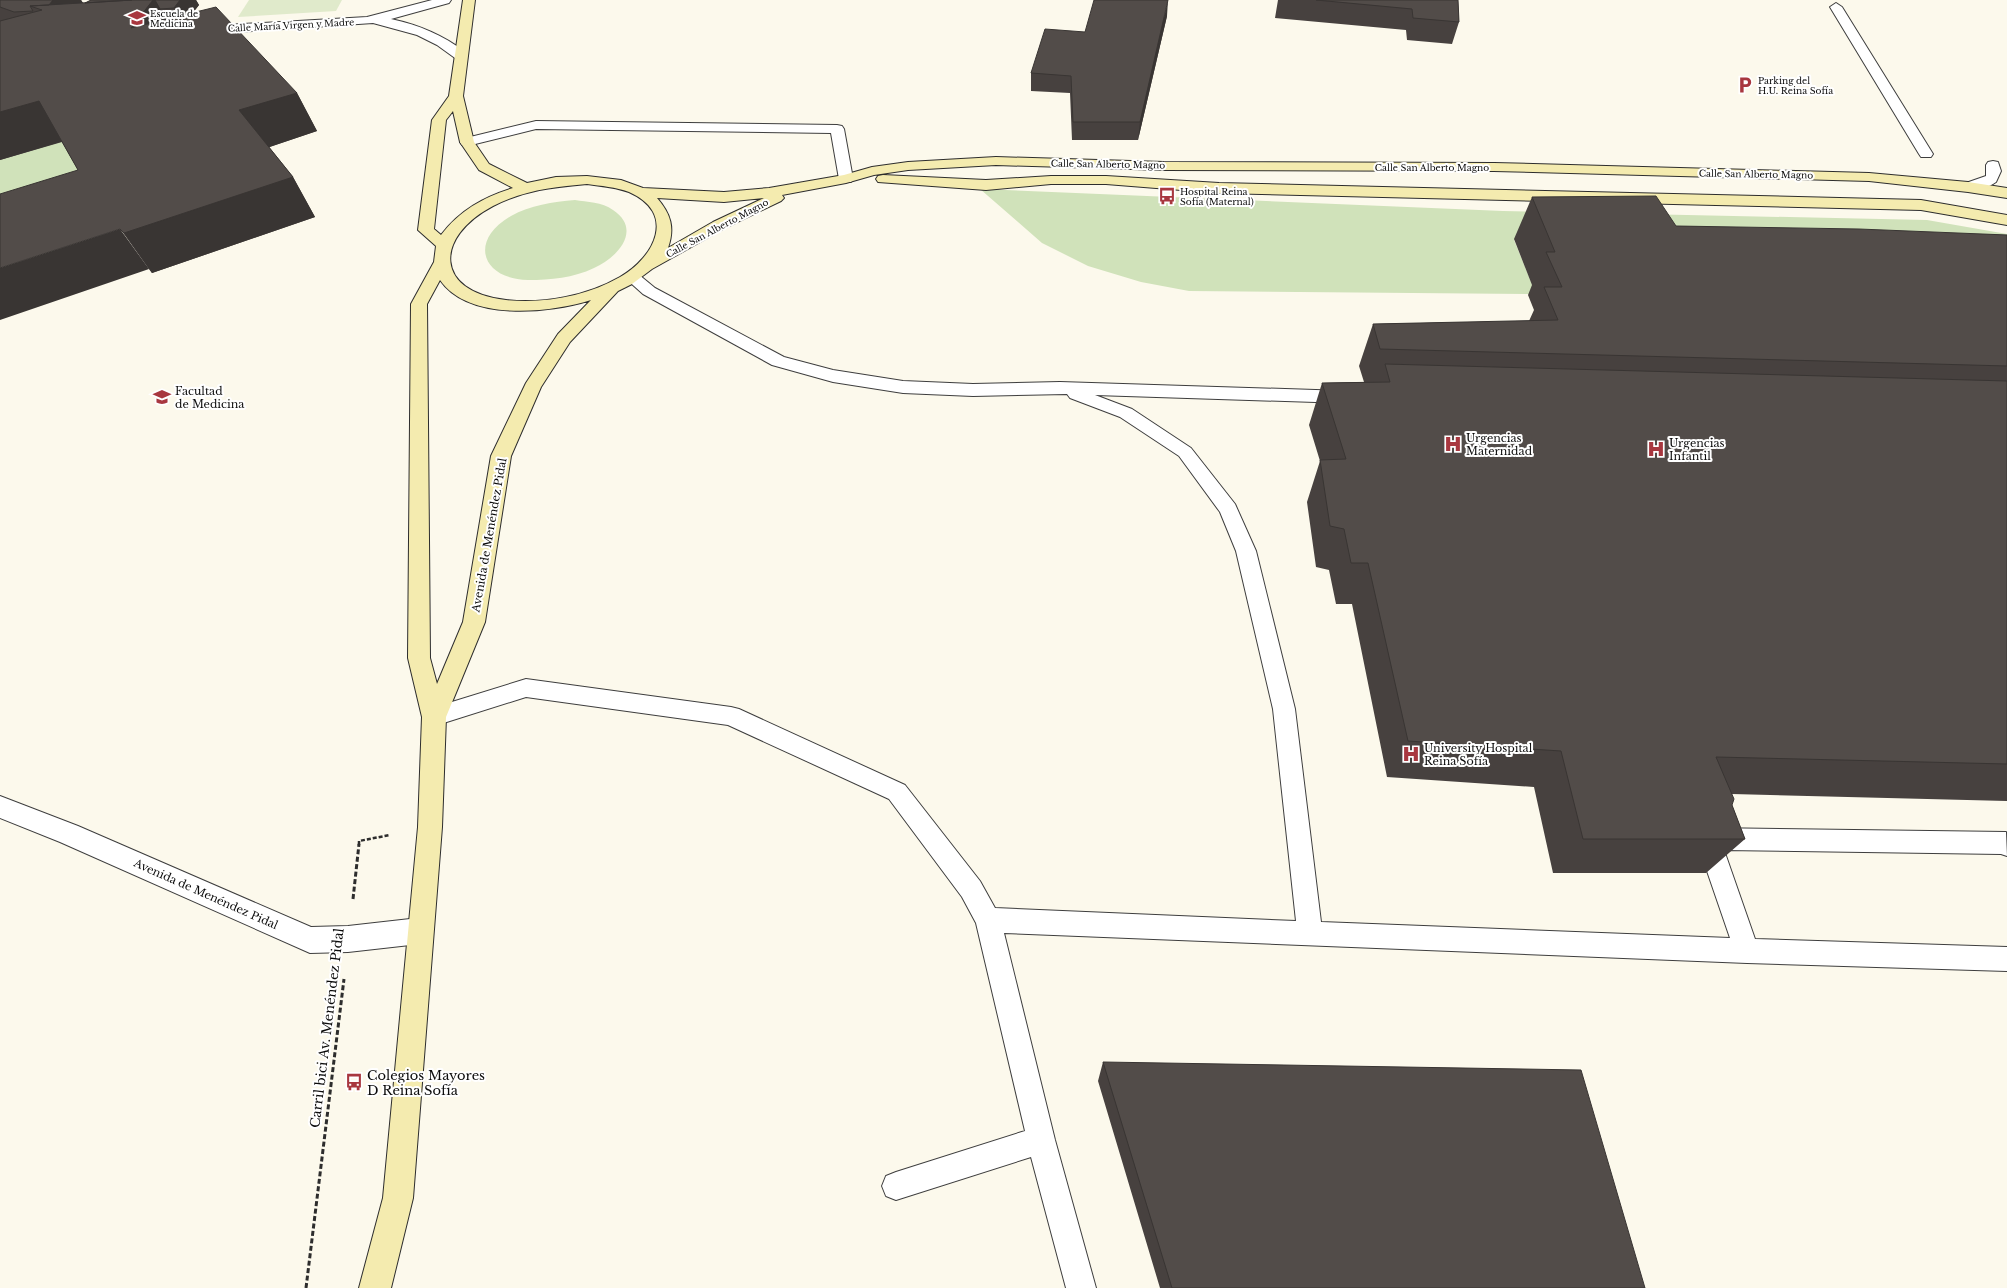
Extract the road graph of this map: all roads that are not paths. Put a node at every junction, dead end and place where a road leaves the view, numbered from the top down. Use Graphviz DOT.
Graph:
graph roads {
  1 [pos="445,0"];
  2 [pos="469,0"];
  3 [pos="1836,7"];
  4 [pos="367,21"];
  5 [pos="194,30"];
  6 [pos="460,55"];
  7 [pos="456,96"];
  8 [pos="467,142"];
  9 [pos="1926,154"];
  10 [pos="1993,165"];
  11 [pos="852,178"];
  12 [pos="814,186"];
  13 [pos="1968,187"];
  14 [pos="525,188"];
  15 [pos="639,192"];
  16 [pos="2007,194"];
  17 [pos="2007,220"];
  18 [pos="444,244"];
  19 [pos="441,264"];
  20 [pos="638,272"];
  21 [pos="615,286"];
  22 [pos="1060,388"];
  23 [pos="1361,398"];
  24 [pos="434,717"];
  25 [pos="0,807"];
  26 [pos="2007,845"];
  27 [pos="988,920"];
  28 [pos="420,931"];
  29 [pos="1310,933"];
  30 [pos="1747,951"];
  31 [pos="2007,959"];
  32 [pos="1041,1140"];
  33 [pos="896,1186"];
  34 [pos="375,1288"];
  35 [pos="1081,1288"];
  1 -- 4 [label="street, Calle María Virgen y Madre"];
  2 -- 6 [label="main road"];
  3 -- 9 [label="lane"];
  4 -- 5 [label="street, Calle María Virgen y Madre"];
  4 -- 6 [label="street, Calle María Virgen y Madre"];
  6 -- 7 [label="main road"];
  7 -- 8 [label="main road"];
  7 -- 18 [label="main road"];
  8 -- 11 [label="lane"];
  8 -- 14 [label="main road"];
  10 -- 13 [label="lane"];
  11 -- 12 [label="main road, Calle San Alberto Magno"];
  11 -- 13 [label="main road, Calle San Alberto Magno"];
  11 -- 17 [label="main road, Calle San Alberto Magno"];
  12 -- 15 [label="main road, Calle San Alberto Magno"];
  12 -- 20 [label="main road, Calle San Alberto Magno"];
  13 -- 16 [label="main road, Calle San Alberto Magno"];
  14 -- 15 [label="main road"];
  14 -- 18 [label="main road"];
  15 -- 20 [label="main road"];
  18 -- 19 [label="main road"];
  19 -- 21 [label="main road"];
  19 -- 24 [label="main road, Avenida de Menéndez Pidal"];
  20 -- 21 [label="main road, Calle San Alberto Magno"];
  20 -- 22 [label="lane"];
  21 -- 24 [label="main road, Avenida de Menéndez Pidal"];
  22 -- 23 [label="lane"];
  22 -- 29 [label="lane"];
  24 -- 27 [label="lane"];
  24 -- 28 [label="main road, Avenida de Menéndez Pidal"];
  25 -- 28 [label="street, Avenida de Menéndez Pidal"];
  26 -- 30 [label="lane"];
  27 -- 29 [label="lane"];
  27 -- 32 [label="lane"];
  28 -- 34 [label="main road, Avenida de Menéndez Pidal"];
  29 -- 30 [label="lane"];
  30 -- 31 [label="lane"];
  32 -- 33 [label="lane"];
  32 -- 35 [label="lane"];
}
